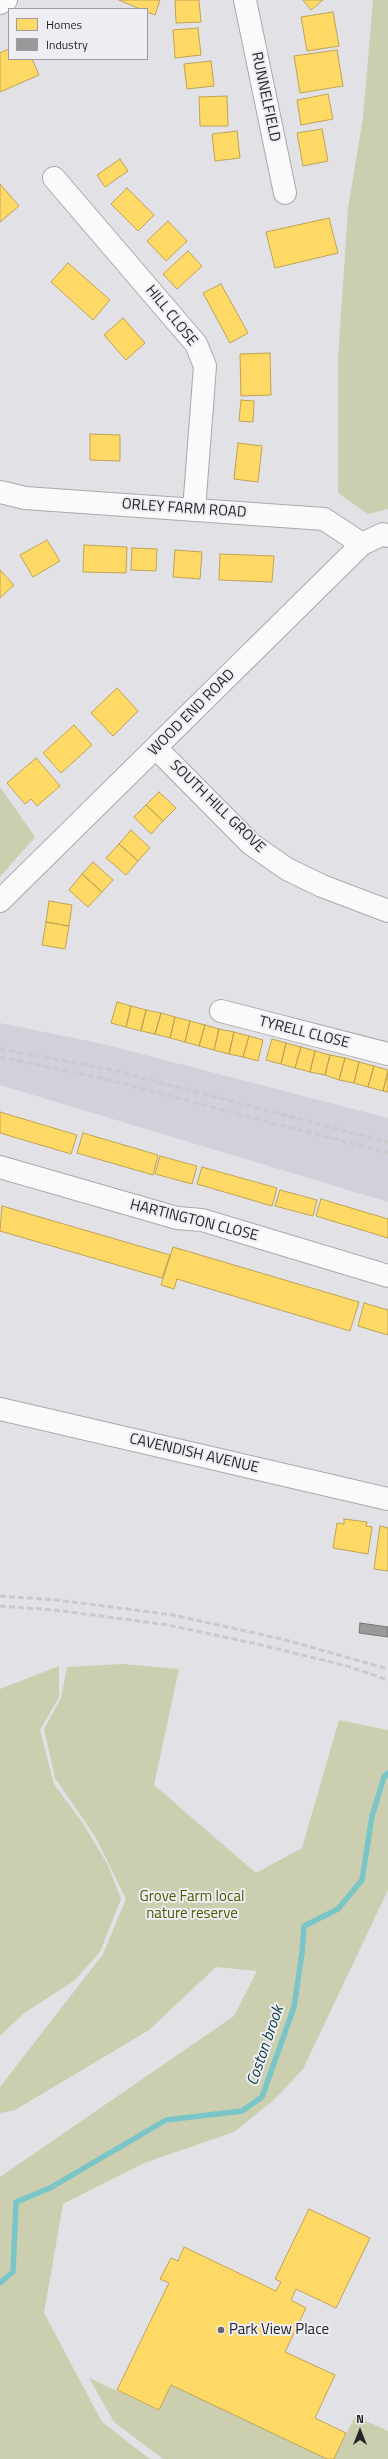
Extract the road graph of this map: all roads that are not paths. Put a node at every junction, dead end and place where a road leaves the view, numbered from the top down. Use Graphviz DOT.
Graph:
graph roads {
  1 [pos="6,0"];
  2 [pos="245,0"];
  3 [pos="0,3"];
  4 [pos="54,178"];
  5 [pos="285,193"];
  6 [pos="0,492"];
  7 [pos="194,510"];
  8 [pos="388,536"];
  9 [pos="362,544"];
  10 [pos="156,748"];
  11 [pos="0,901"];
  12 [pos="388,911"];
  13 [pos="220,1011"];
  14 [pos="388,1054"];
  15 [pos="0,1167"];
  16 [pos="388,1276"];
  17 [pos="0,1409"];
  18 [pos="388,1499"];
  1 -- 3 [label="street"];
  2 -- 5 [label="street, RUNNELFIELD"];
  4 -- 7 [label="street, HILL CLOSE"];
  6 -- 7 [label="street, ORLEY FARM ROAD"];
  7 -- 9 [label="street, ORLEY FARM ROAD"];
  8 -- 9 [label="street, WOOD END ROAD"];
  9 -- 10 [label="street, WOOD END ROAD"];
  10 -- 11 [label="street, WOOD END ROAD"];
  10 -- 12 [label="street, SOUTH HILL GROVE"];
  13 -- 14 [label="street, TYRELL CLOSE"];
  15 -- 16 [label="street, HARTINGTON CLOSE"];
  17 -- 18 [label="street, CAVENDISH AVENUE"];
}
